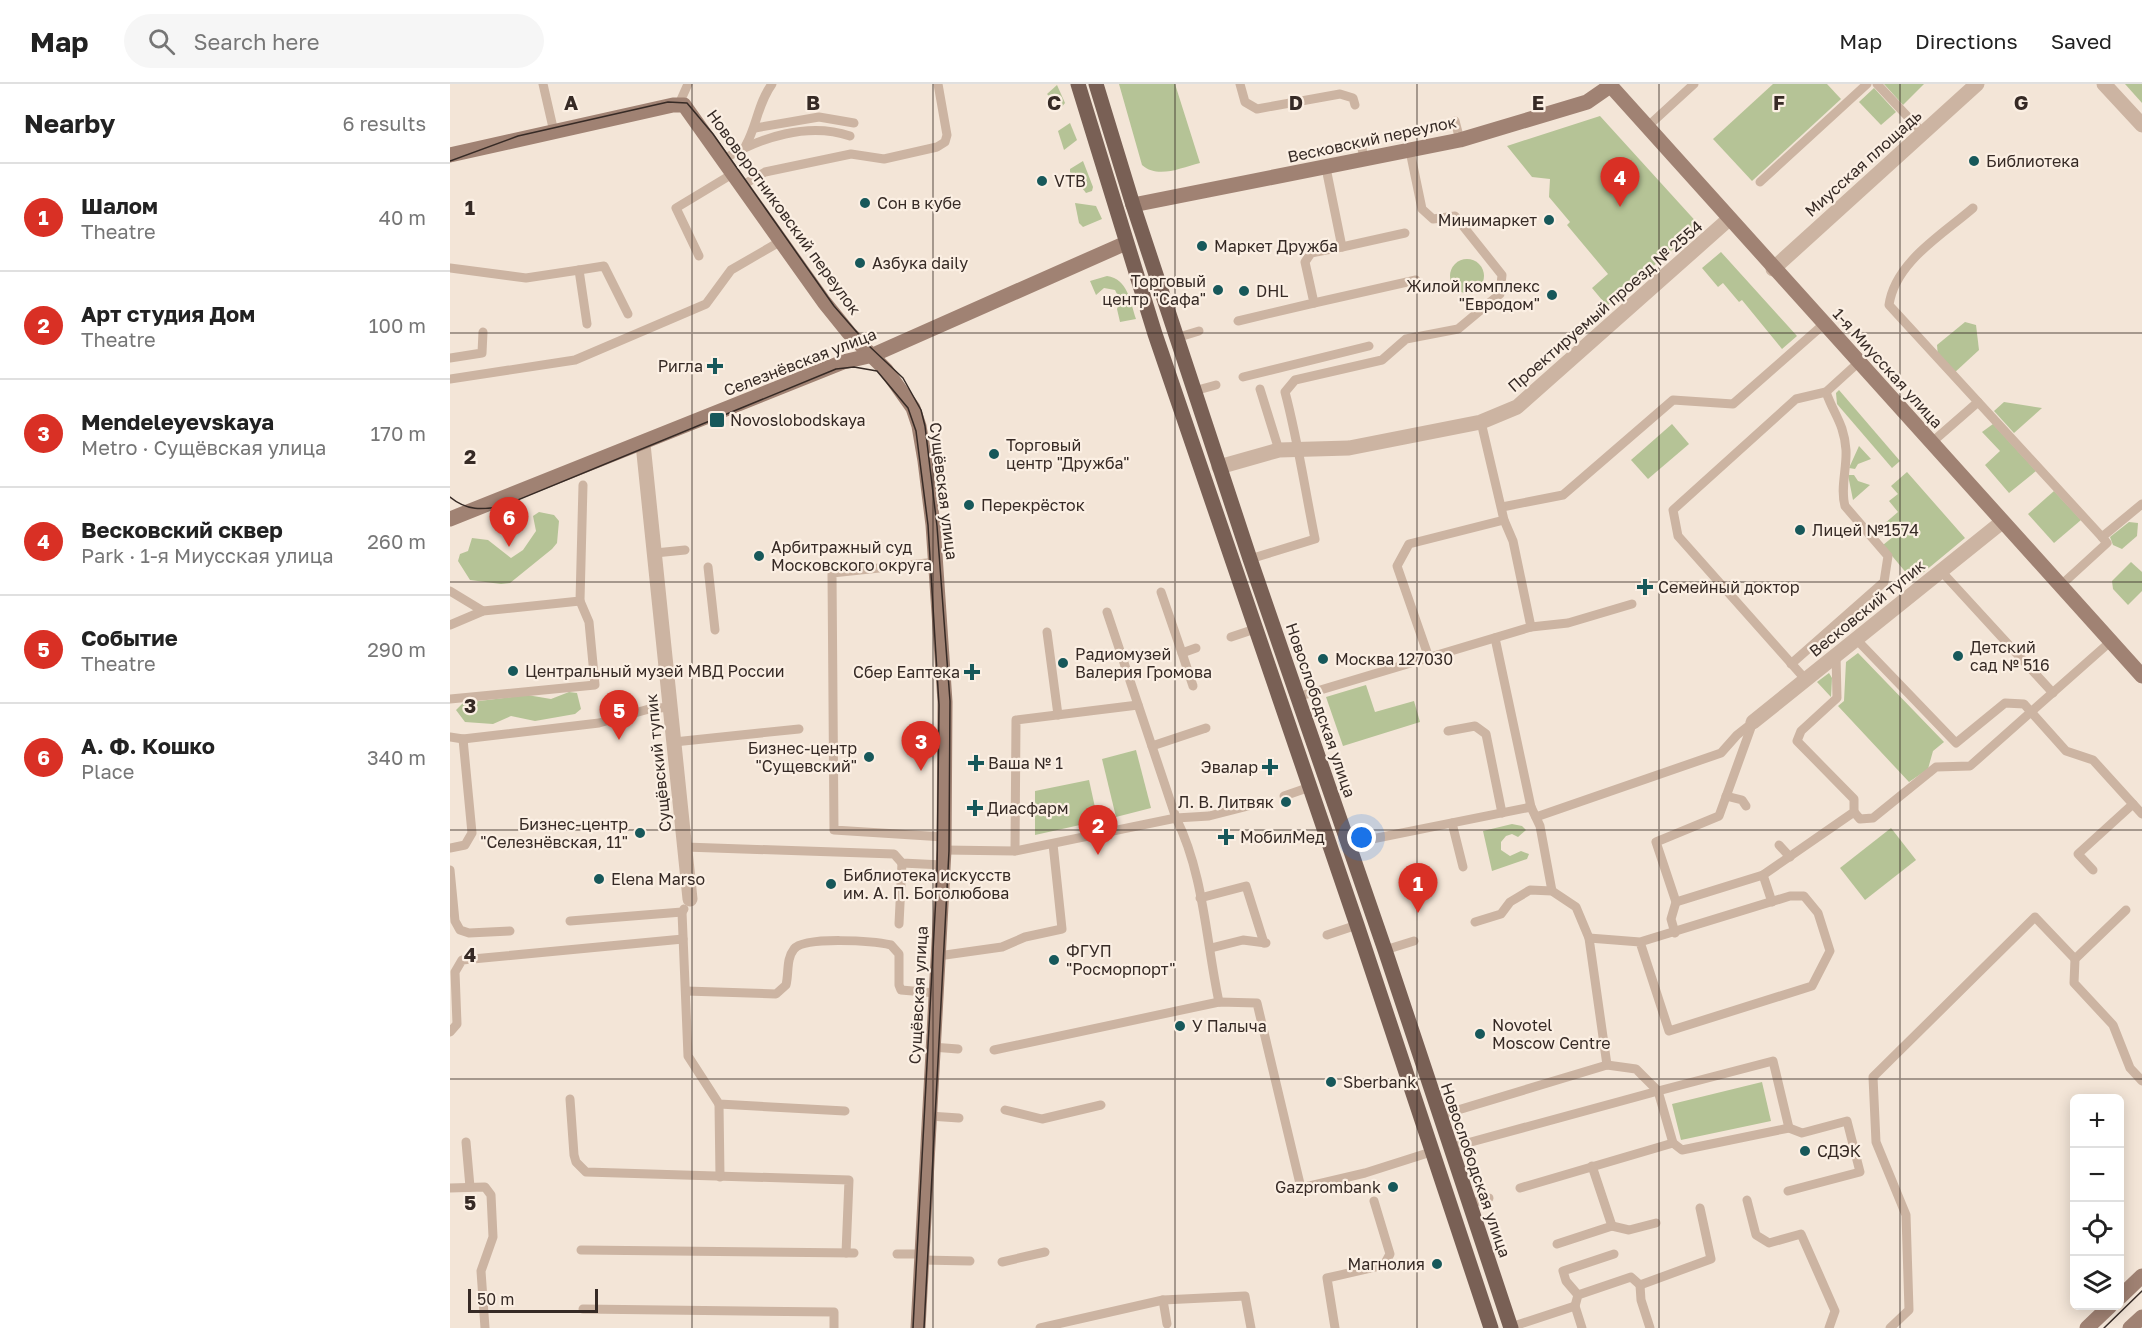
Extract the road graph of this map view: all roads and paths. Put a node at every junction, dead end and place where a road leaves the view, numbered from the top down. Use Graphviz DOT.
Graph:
graph roads {
  1 [pos="543,84"];
  2 [pos="688,84"];
  3 [pos="772,84"];
  4 [pos="938,84"];
  5 [pos="1077,84"];
  6 [pos="1096,84"];
  7 [pos="1240,84"];
  8 [pos="1694,84"];
  9 [pos="1877,84"];
  10 [pos="1977,84"];
  11 [pos="2104,84"];
  12 [pos="1610,85"];
  13 [pos="1864,85"];
  14 [pos="1245,102"];
  15 [pos="679,104"];
  16 [pos="1354,105"];
  17 [pos="1233,106"];
  18 [pos="1455,122"];
  19 [pos="854,123"];
  20 [pos="2142,125"];
  21 [pos="1647,127"];
  22 [pos="755,128"];
  23 [pos="554,132"];
  24 [pos="1923,133"];
  25 [pos="850,136"];
  26 [pos="1460,140"];
  27 [pos="1360,142"];
  28 [pos="746,145"];
  29 [pos="1410,151"];
  30 [pos="450,155"];
  31 [pos="724,159"];
  32 [pos="1364,160"];
  33 [pos="1326,168"];
  34 [pos="738,179"];
  35 [pos="1760,182"];
  36 [pos="1133,206"];
  37 [pos="1973,208"];
  38 [pos="1730,219"];
  39 [pos="1405,233"];
  40 [pos="781,241"];
  41 [pos="1126,243"];
  42 [pos="1342,247"];
  43 [pos="699,256"];
  44 [pos="450,268"];
  45 [pos="1773,269"];
  46 [pos="579,270"];
  47 [pos="1416,280"];
  48 [pos="1314,303"];
  49 [pos="628,314"];
  50 [pos="1238,321"];
  51 [pos="587,324"];
  52 [pos="1824,324"];
  53 [pos="1199,331"];
  54 [pos="483,332"];
  55 [pos="1176,338"];
  56 [pos="1369,346"];
  57 [pos="873,355"];
  58 [pos="450,358"];
  59 [pos="1859,362"];
  60 [pos="1243,377"];
  61 [pos="450,379"];
  62 [pos="1216,385"];
  63 [pos="1260,389"];
  64 [pos="1194,391"];
  65 [pos="1826,392"];
  66 [pos="1978,402"];
  67 [pos="1481,422"];
  68 [pos="1932,443"];
  69 [pos="643,444"];
  70 [pos="1299,448"];
  71 [pos="1279,450"];
  72 [pos="1219,467"];
  73 [pos="583,485"];
  74 [pos="2142,504"];
  75 [pos="1502,507"];
  76 [pos="450,519"];
  77 [pos="1504,520"];
  78 [pos="2002,522"];
  79 [pos="2102,537"];
  80 [pos="685,550"];
  81 [pos="655,553"];
  82 [pos="1250,559"];
  83 [pos="936,562"];
  84 [pos="708,567"];
  85 [pos="1941,571"];
  86 [pos="2060,586"];
  87 [pos="450,591"];
  88 [pos="1161,592"];
  89 [pos="580,601"];
  90 [pos="1632,604"];
  91 [pos="483,610"];
  92 [pos="1107,612"];
  93 [pos="450,625"];
  94 [pos="1531,627"];
  95 [pos="1255,629"];
  96 [pos="715,630"];
  97 [pos="1047,632"];
  98 [pos="1231,637"];
  99 [pos="1495,638"];
  100 [pos="1856,639"];
  101 [pos="2110,642"];
  102 [pos="1196,648"];
  103 [pos="1182,653"];
  104 [pos="1836,656"];
  105 [pos="1429,658"];
  106 [pos="1791,664"];
  107 [pos="2142,676"];
  108 [pos="1806,680"];
  109 [pos="1193,686"];
  110 [pos="2053,693"];
  111 [pos="1297,697"];
  112 [pos="450,699"];
  113 [pos="1138,705"];
  114 [pos="670,707"];
  115 [pos="2031,712"];
  116 [pos="1058,715"];
  117 [pos="1753,722"];
  118 [pos="1206,728"];
  119 [pos="799,729"];
  120 [pos="1448,731"];
  121 [pos="450,737"];
  122 [pos="463,739"];
  123 [pos="674,742"];
  124 [pos="1152,746"];
  125 [pos="1310,787"];
  126 [pos="1284,796"];
  127 [pos="1726,796"];
  128 [pos="1260,803"];
  129 [pos="2133,804"];
  130 [pos="1746,806"];
  131 [pos="1531,807"];
  132 [pos="1854,812"];
  133 [pos="1502,813"];
  134 [pos="2142,814"];
  135 [pos="1536,817"];
  136 [pos="1176,818"];
  137 [pos="1452,823"];
  138 [pos="1053,844"];
  139 [pos="1779,845"];
  140 [pos="685,847"];
  141 [pos="1349,847"];
  142 [pos="450,848"];
  143 [pos="943,851"];
  144 [pos="1015,852"];
  145 [pos="1790,857"];
  146 [pos="902,863"];
  147 [pos="1463,867"];
  148 [pos="450,870"];
  149 [pos="2093,870"];
  150 [pos="1763,875"];
  151 [pos="451,888"];
  152 [pos="1552,891"];
  153 [pos="1200,898"];
  154 [pos="1772,902"];
  155 [pos="1676,903"];
  156 [pos="686,906"];
  157 [pos="2126,910"];
  158 [pos="570,921"];
  159 [pos="1475,922"];
  160 [pos="899,924"];
  161 [pos="1357,925"];
  162 [pos="510,931"];
  163 [pos="1675,933"];
  164 [pos="1327,935"];
  165 [pos="1589,938"];
  166 [pos="683,939"];
  167 [pos="1414,941"];
  168 [pos="1640,942"];
  169 [pos="1211,948"];
  170 [pos="1385,950"];
  171 [pos="938,956"];
  172 [pos="2075,959"];
  173 [pos="686,991"];
  174 [pos="936,993"];
  175 [pos="1219,1002"];
  176 [pos="450,1032"];
  177 [pos="932,1047"];
  178 [pos="958,1049"];
  179 [pos="994,1050"];
  180 [pos="1607,1065"];
  181 [pos="2142,1081"];
  182 [pos="1658,1091"];
  183 [pos="570,1099"];
  184 [pos="719,1104"];
  185 [pos="1101,1105"];
  186 [pos="1005,1110"];
  187 [pos="845,1111"];
  188 [pos="929,1116"];
  189 [pos="1438,1116"];
  190 [pos="960,1118"];
  191 [pos="1789,1128"];
  192 [pos="466,1142"];
  193 [pos="1673,1143"];
  194 [pos="1449,1148"];
  195 [pos="1431,1152"];
  196 [pos="1592,1166"];
  197 [pos="720,1177"];
  198 [pos="470,1187"];
  199 [pos="450,1188"];
  200 [pos="1520,1188"];
  201 [pos="1788,1191"];
  202 [pos="1489,1197"];
  203 [pos="1747,1200"];
  204 [pos="1374,1201"];
  205 [pos="1468,1204"];
  206 [pos="1700,1208"];
  207 [pos="1656,1223"];
  208 [pos="1611,1226"];
  209 [pos="1557,1244"];
  210 [pos="581,1250"];
  211 [pos="1045,1252"];
  212 [pos="897,1254"];
  213 [pos="1614,1254"];
  214 [pos="922,1257"];
  215 [pos="970,1261"];
  216 [pos="1002,1262"];
  217 [pos="2142,1276"];
  218 [pos="1640,1285"];
  219 [pos="2124,1293"];
  220 [pos="1578,1294"];
  221 [pos="1162,1300"];
  222 [pos="1575,1306"];
  223 [pos="583,1309"];
  224 [pos="2105,1310"];
  225 [pos="2142,1317"];
  226 [pos="1167,1324"];
  227 [pos="485,1328"];
  228 [pos="834,1328"];
  229 [pos="918,1328"];
  230 [pos="1040,1328"];
  231 [pos="1251,1328"];
  232 [pos="1335,1328"];
  233 [pos="1491,1328"];
  234 [pos="1511,1328"];
  235 [pos="1582,1328"];
  236 [pos="1650,1328"];
  237 [pos="1828,1328"];
  238 [pos="1890,1328"];
  239 [pos="2087,1328"];
  240 [pos="2131,1328"];
  1 -- 23 [label="lane"];
  2 -- 15 [label="lane"];
  3 -- 22 [label="lane"];
  4 -- 34 [label="lane"];
  5 -- 41 [label="main road"];
  6 -- 36 [label="main road, Новослободская улица"];
  7 -- 14 [label="lane"];
  8 -- 21 [label="lane"];
  9 -- 24 [label="lane"];
  10 -- 24 [label="street, Миусская площадь"];
  11 -- 20 [label="street"];
  12 -- 21 [label="street, 1-я Миусская улица"];
  12 -- 26 [label="street, Весковский переулок"];
  13 -- 35 [label="lane"];
  14 -- 16 [label="lane"];
  14 -- 17 [label="lane"];
  15 -- 23 [label="street"];
  15 -- 31 [label="street, Нововоротниковский переулок"];
  18 -- 26 [label="lane"];
  19 -- 22 [label="lane"];
  21 -- 38 [label="street, 1-я Миусская улица"];
  22 -- 28 [label="lane"];
  23 -- 30 [label="street"];
  24 -- 45 [label="street, Миусская площадь"];
  25 -- 28 [label="lane"];
  26 -- 29 [label="street, Весковский переулок"];
  27 -- 32 [label="lane"];
  28 -- 31 [label="lane"];
  29 -- 32 [label="street, Весковский переулок"];
  29 -- 70 [label="lane"];
  31 -- 34 [label="street, Нововоротниковский переулок"];
  32 -- 33 [label="street, Весковский переулок"];
  33 -- 36 [label="street, Весковский переулок"];
  33 -- 42 [label="lane"];
  34 -- 40 [label="street, Нововоротниковский переулок"];
  34 -- 43 [label="lane"];
  36 -- 55 [label="main road, Новослободская улица"];
  37 -- 66 [label="lane"];
  38 -- 45 [label="street, 1-я Миусская улица"];
  38 -- 67 [label="street, Проектируемый проезд № 2554"];
  39 -- 42 [label="lane"];
  40 -- 57 [label="street, Нововоротниковский переулок"];
  40 -- 61 [label="lane"];
  41 -- 57 [label="street, Селезнёвская улица"];
  41 -- 95 [label="main road"];
  42 -- 48 [label="lane"];
  44 -- 46 [label="lane"];
  45 -- 52 [label="street, 1-я Миусская улица"];
  46 -- 49 [label="lane"];
  46 -- 51 [label="lane"];
  47 -- 48 [label="lane"];
  48 -- 50 [label="lane"];
  52 -- 59 [label="street, 1-я Миусская улица"];
  52 -- 75 [label="lane"];
  53 -- 55 [label="lane"];
  54 -- 58 [label="lane"];
  55 -- 64 [label="main road, Новослободская улица"];
  56 -- 60 [label="lane"];
  57 -- 69 [label="street, Селезнёвская улица"];
  57 -- 83 [label="street, Сущёвская улица"];
  59 -- 65 [label="lane"];
  59 -- 68 [label="street, 1-я Миусская улица"];
  62 -- 64 [label="lane"];
  63 -- 71 [label="lane"];
  64 -- 72 [label="main road, Новослободская улица"];
  65 -- 106 [label="lane"];
  65 -- 106 [label="lane"];
  66 -- 68 [label="lane"];
  66 -- 79 [label="lane"];
  67 -- 70 [label="street, Проектируемый проезд № 2554"];
  67 -- 75 [label="lane"];
  68 -- 78 [label="street, 1-я Миусская улица"];
  69 -- 76 [label="street, Селезнёвская улица"];
  69 -- 81 [label="street, Сущёвский тупик"];
  70 -- 71 [label="street, Проектируемый проезд № 2554"];
  70 -- 82 [label="lane"];
  71 -- 72 [label="street, Проектируемый проезд № 2554"];
  72 -- 82 [label="main road, Новослободская улица"];
  73 -- 89 [label="lane"];
  74 -- 79 [label="lane"];
  75 -- 77 [label="lane"];
  77 -- 94 [label="lane"];
  77 -- 105 [label="lane"];
  78 -- 85 [label="street, Весковский тупик"];
  78 -- 86 [label="street, 1-я Миусская улица"];
  79 -- 86 [label="lane"];
  80 -- 81 [label="lane"];
  81 -- 114 [label="street, Сущёвский тупик"];
  82 -- 111 [label="main road, Новослободская улица"];
  83 -- 143 [label="street, Сущёвская улица"];
  83 -- 143 [label="lane"];
  84 -- 96 [label="lane"];
  85 -- 100 [label="street, Весковский тупик"];
  85 -- 110 [label="lane"];
  86 -- 101 [label="street, 1-я Миусская улица"];
  87 -- 91 [label="lane"];
  88 -- 103 [label="lane"];
  89 -- 91 [label="lane"];
  89 -- 112 [label="lane"];
  90 -- 94 [label="lane"];
  91 -- 93 [label="lane"];
  92 -- 113 [label="lane"];
  94 -- 99 [label="lane"];
  95 -- 98 [label="lane"];
  95 -- 125 [label="main road"];
  97 -- 116 [label="lane"];
  99 -- 105 [label="lane"];
  99 -- 131 [label="lane"];
  100 -- 104 [label="street, Весковский тупик"];
  100 -- 115 [label="lane"];
  101 -- 107 [label="street, 1-я Миусская улица"];
  101 -- 110 [label="lane"];
  102 -- 103 [label="lane"];
  103 -- 109 [label="lane"];
  104 -- 108 [label="street, Весковский тупик"];
  104 -- 132 [label="lane"];
  105 -- 111 [label="lane"];
  106 -- 108 [label="lane"];
  108 -- 117 [label="street, Весковский тупик"];
  110 -- 115 [label="lane"];
  111 -- 141 [label="main road, Новослободская улица"];
  113 -- 116 [label="lane"];
  113 -- 124 [label="lane"];
  114 -- 122 [label="lane"];
  114 -- 123 [label="street, Сущёвский тупик"];
  115 -- 129 [label="lane"];
  115 -- 132 [label="lane"];
  116 -- 144 [label="lane"];
  117 -- 127 [label="lane"];
  117 -- 135 [label="lane"];
  118 -- 124 [label="lane"];
  119 -- 123 [label="lane"];
  120 -- 133 [label="lane"];
  121 -- 122 [label="lane"];
  122 -- 142 [label="lane"];
  123 -- 140 [label="street, Сущёвский тупик"];
  124 -- 136 [label="lane"];
  125 -- 126 [label="lane"];
  125 -- 161 [label="main road"];
  127 -- 130 [label="lane"];
  127 -- 155 [label="lane"];
  128 -- 136 [label="lane"];
  129 -- 134 [label="lane"];
  129 -- 149 [label="lane"];
  131 -- 133 [label="lane"];
  131 -- 135 [label="lane"];
  132 -- 145 [label="lane"];
  133 -- 137 [label="lane"];
  135 -- 152 [label="lane"];
  136 -- 138 [label="lane"];
  136 -- 153 [label="lane"];
  137 -- 141 [label="lane"];
  137 -- 147 [label="lane"];
  138 -- 144 [label="lane"];
  138 -- 171 [label="lane"];
  139 -- 145 [label="lane"];
  140 -- 146 [label="lane"];
  140 -- 156 [label="street, Сущёвский тупик"];
  141 -- 170 [label="main road, Новослободская улица"];
  143 -- 144 [label="lane"];
  143 -- 146 [label="lane"];
  143 -- 171 [label="street, Сущёвская улица"];
  145 -- 150 [label="lane"];
  146 -- 160 [label="lane"];
  148 -- 151 [label="lane"];
  150 -- 154 [label="lane"];
  150 -- 155 [label="lane"];
  151 -- 162 [label="lane"];
  152 -- 159 [label="lane"];
  152 -- 165 [label="lane"];
  153 -- 169 [label="lane"];
  153 -- 169 [label="lane"];
  154 -- 163 [label="lane"];
  154 -- 168 [label="lane"];
  155 -- 163 [label="lane"];
  156 -- 158 [label="lane"];
  156 -- 166 [label="lane"];
  157 -- 172 [label="lane"];
  161 -- 164 [label="lane"];
  161 -- 195 [label="main road"];
  163 -- 168 [label="lane"];
  165 -- 168 [label="lane"];
  165 -- 180 [label="lane"];
  166 -- 173 [label="lane"];
  166 -- 176 [label="lane"];
  167 -- 170 [label="lane"];
  169 -- 175 [label="lane"];
  170 -- 189 [label="main road, Новослободская улица"];
  171 -- 174 [label="street, Сущёвская улица"];
  172 -- 181 [label="lane"];
  172 -- 238 [label="lane"];
  173 -- 174 [label="lane"];
  173 -- 184 [label="lane"];
  174 -- 177 [label="street, Сущёвская улица"];
  175 -- 179 [label="lane"];
  175 -- 195 [label="lane"];
  177 -- 178 [label="lane"];
  177 -- 188 [label="street, Сущёвская улица"];
  180 -- 182 [label="lane"];
  180 -- 189 [label="lane"];
  182 -- 191 [label="lane"];
  182 -- 193 [label="lane"];
  182 -- 194 [label="lane"];
  183 -- 197 [label="lane"];
  184 -- 187 [label="lane"];
  184 -- 197 [label="lane"];
  185 -- 186 [label="lane"];
  188 -- 190 [label="lane"];
  188 -- 214 [label="street, Сущёвская улица"];
  189 -- 194 [label="main road, Новослободская улица"];
  191 -- 193 [label="lane"];
  191 -- 201 [label="lane"];
  192 -- 198 [label="lane"];
  193 -- 196 [label="lane"];
  194 -- 205 [label="main road, Новослободская улица"];
  195 -- 233 [label="main road"];
  196 -- 200 [label="lane"];
  196 -- 208 [label="lane"];
  197 -- 210 [label="lane"];
  198 -- 199 [label="lane"];
  198 -- 227 [label="lane"];
  202 -- 205 [label="lane"];
  203 -- 237 [label="lane"];
  204 -- 232 [label="lane"];
  205 -- 234 [label="main road, Новослободская улица"];
  206 -- 218 [label="lane"];
  207 -- 208 [label="lane"];
  208 -- 209 [label="lane"];
  211 -- 216 [label="lane"];
  212 -- 214 [label="lane"];
  213 -- 220 [label="lane"];
  214 -- 215 [label="lane"];
  214 -- 229 [label="street, Сущёвская улица"];
  217 -- 219 [label="street"];
  218 -- 220 [label="lane"];
  218 -- 236 [label="lane"];
  220 -- 222 [label="lane"];
  221 -- 226 [label="lane"];
  221 -- 230 [label="lane"];
  221 -- 231 [label="lane"];
  222 -- 234 [label="lane"];
  222 -- 235 [label="lane"];
  223 -- 228 [label="lane"];
  224 -- 239 [label="street"];
  225 -- 240 [label="street"];
}
